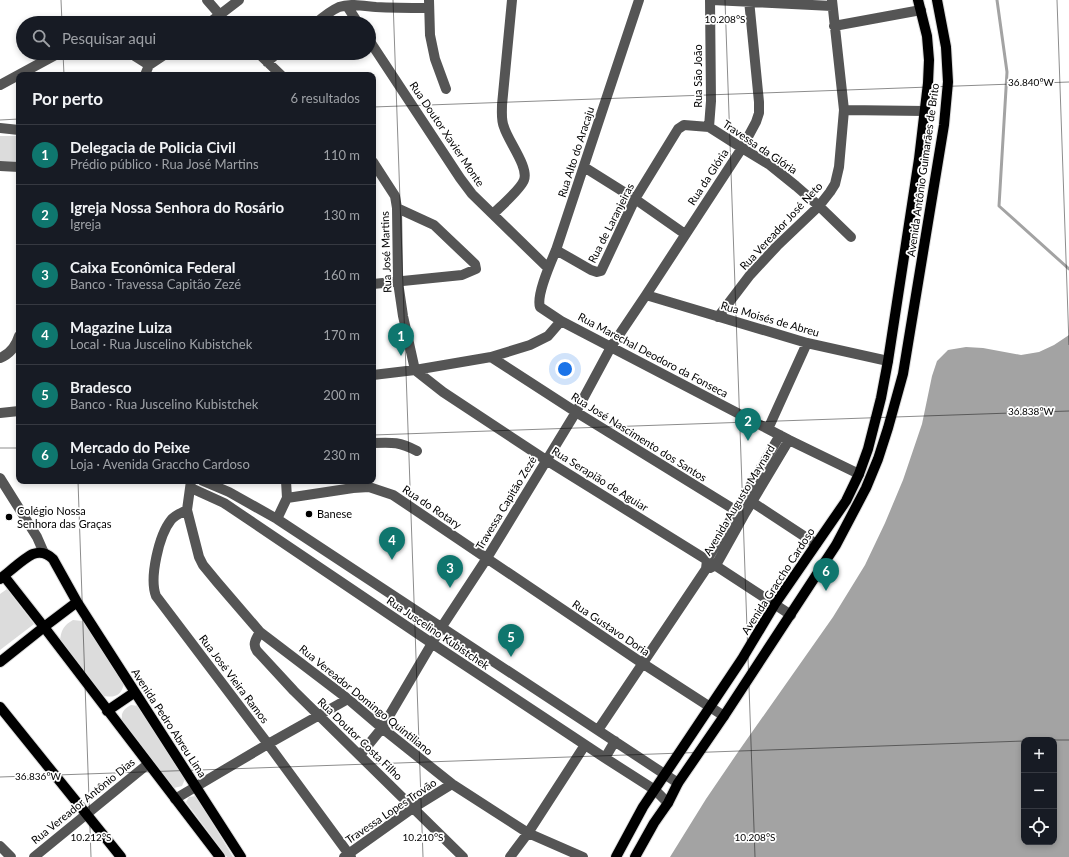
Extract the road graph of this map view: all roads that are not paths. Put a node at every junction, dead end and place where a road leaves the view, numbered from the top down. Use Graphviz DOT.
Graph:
graph roads {
  1 [pos="206,0"];
  2 [pos="240,0"];
  3 [pos="512,0"];
  4 [pos="639,0"];
  5 [pos="711,0"];
  6 [pos="918,0"];
  7 [pos="937,0"];
  8 [pos="749,1"];
  9 [pos="373,3"];
  10 [pos="832,3"];
  11 [pos="430,4"];
  12 [pos="347,6"];
  13 [pos="921,10"];
  14 [pos="219,15"];
  15 [pos="325,16"];
  16 [pos="353,16"];
  17 [pos="834,26"];
  18 [pos="376,51"];
  19 [pos="46,60"];
  20 [pos="140,60"];
  21 [pos="157,60"];
  22 [pos="269,60"];
  23 [pos="267,62"];
  24 [pos="149,66"];
  25 [pos="24,72"];
  26 [pos="146,72"];
  27 [pos="278,72"];
  28 [pos="16,76"];
  29 [pos="0,85"];
  30 [pos="446,89"];
  31 [pos="844,110"];
  32 [pos="925,111"];
  33 [pos="709,127"];
  34 [pos="0,128"];
  35 [pos="16,130"];
  36 [pos="742,148"];
  37 [pos="0,166"];
  38 [pos="16,167"];
  39 [pos="376,167"];
  40 [pos="584,167"];
  41 [pos="635,199"];
  42 [pos="819,206"];
  43 [pos="397,208"];
  44 [pos="493,214"];
  45 [pos="685,234"];
  46 [pos="852,237"];
  47 [pos="556,250"];
  48 [pos="548,268"];
  49 [pos="398,282"];
  50 [pos="376,284"];
  51 [pos="646,295"];
  52 [pos="543,310"];
  53 [pos="718,316"];
  54 [pos="895,316"];
  55 [pos="913,319"];
  56 [pos="561,320"];
  57 [pos="806,342"];
  58 [pos="16,344"];
  59 [pos="611,347"];
  60 [pos="491,357"];
  61 [pos="0,358"];
  62 [pos="888,361"];
  63 [pos="415,370"];
  64 [pos="376,375"];
  65 [pos="16,411"];
  66 [pos="576,412"];
  67 [pos="0,413"];
  68 [pos="768,429"];
  69 [pos="785,438"];
  70 [pos="376,443"];
  71 [pos="417,451"];
  72 [pos="546,460"];
  73 [pos="859,474"];
  74 [pos="0,478"];
  75 [pos="210,484"];
  76 [pos="286,484"];
  77 [pos="191,485"];
  78 [pos="230,492"];
  79 [pos="287,498"];
  80 [pos="752,502"];
  81 [pos="224,503"];
  82 [pos="187,510"];
  83 [pos="735,510"];
  84 [pos="277,519"];
  85 [pos="816,544"];
  86 [pos="44,553"];
  87 [pos="487,558"];
  88 [pos="805,561"];
  89 [pos="710,565"];
  90 [pos="820,571"];
  91 [pos="2,577"];
  92 [pos="77,602"];
  93 [pos="775,604"];
  94 [pos="791,615"];
  95 [pos="44,627"];
  96 [pos="442,628"];
  97 [pos="260,632"];
  98 [pos="433,644"];
  99 [pos="0,662"];
  100 [pos="642,663"];
  101 [pos="135,692"];
  102 [pos="348,699"];
  103 [pos="0,707"];
  104 [pos="710,707"];
  105 [pos="107,710"];
  106 [pos="319,715"];
  107 [pos="724,716"];
  108 [pos="382,728"];
  109 [pos="598,730"];
  110 [pos="615,741"];
  111 [pos="268,744"];
  112 [pos="585,746"];
  113 [pos="360,755"];
  114 [pos="605,758"];
  115 [pos="148,764"];
  116 [pos="664,774"];
  117 [pos="678,783"];
  118 [pos="452,784"];
  119 [pos="196,787"];
  120 [pos="655,790"];
  121 [pos="175,799"];
  122 [pos="668,803"];
  123 [pos="413,808"];
  124 [pos="87,815"];
  125 [pos="528,833"];
  126 [pos="0,846"];
  127 [pos="348,856"];
  128 [pos="11,857"];
  129 [pos="34,857"];
  130 [pos="121,857"];
  131 [pos="220,857"];
  132 [pos="241,857"];
  133 [pos="463,857"];
  134 [pos="510,857"];
  135 [pos="583,857"];
  136 [pos="616,857"];
  137 [pos="635,857"];
  1 -- 14 [label="street"];
  2 -- 14 [label="street"];
  3 -- 44 [label="street"];
  4 -- 40 [label="street, Rua Alto do Aracaju"];
  5 -- 8 [label="street"];
  5 -- 33 [label="street, Rua São João"];
  6 -- 13 [label="main road, Avenida Antônio Guimarães de Brito"];
  7 -- 55 [label="main road, Avenida Antônio Guimarães de Brito"];
  8 -- 10 [label="street"];
  8 -- 36 [label="street, Rua da Glória"];
  9 -- 11 [label="street"];
  9 -- 12 [label="street"];
  10 -- 17 [label="street, Rua Vereador José Neto"];
  11 -- 30 [label="street"];
  12 -- 15 [label="street"];
  12 -- 16 [label="street"];
  13 -- 17 [label="street"];
  13 -- 32 [label="main road, Avenida Antônio Guimarães de Brito"];
  17 -- 31 [label="street, Rua Vereador José Neto"];
  18 -- 44 [label="street, Rua Doutor Xavier Monte"];
  19 -- 25 [label="street"];
  20 -- 24 [label="street"];
  21 -- 24 [label="street"];
  22 -- 23 [label="street"];
  23 -- 27 [label="street"];
  24 -- 26 [label="street"];
  28 -- 29 [label="street"];
  31 -- 32 [label="street"];
  31 -- 42 [label="street, Rua Vereador José Neto"];
  32 -- 54 [label="main road, Avenida Antônio Guimarães de Brito"];
  33 -- 36 [label="street, Travessa da Glória"];
  33 -- 41 [label="street, Rua de Laranjeiras"];
  34 -- 35 [label="street"];
  36 -- 42 [label="street, Travessa da Glória"];
  36 -- 45 [label="street, Rua da Glória"];
  37 -- 38 [label="street"];
  39 -- 43 [label="street, Rua José Martins"];
  40 -- 41 [label="street"];
  40 -- 47 [label="street, Rua Alto do Aracaju"];
  41 -- 45 [label="street"];
  41 -- 47 [label="street, Rua de Laranjeiras"];
  42 -- 46 [label="street, Travessa da Glória"];
  42 -- 53 [label="street, Rua Vereador José Neto"];
  43 -- 49 [label="street, Rua José Martins"];
  43 -- 49 [label="street"];
  44 -- 48 [label="street, Rua Doutor Xavier Monte"];
  45 -- 51 [label="street, Rua da Glória"];
  47 -- 48 [label="street, Rua Alto do Aracaju"];
  48 -- 52 [label="street, Rua Alto do Aracaju"];
  49 -- 50 [label="street"];
  49 -- 63 [label="street, Rua José Martins"];
  51 -- 53 [label="street, Rua Moisés de Abreu"];
  51 -- 59 [label="street, Rua da Glória"];
  52 -- 56 [label="street, Rua Marechal Deodoro da Fonseca"];
  53 -- 57 [label="street, Rua Moisés de Abreu"];
  54 -- 55 [label="main road"];
  54 -- 62 [label="main road, Avenida Graccho Cardoso"];
  55 -- 90 [label="main road"];
  56 -- 59 [label="street, Rua Marechal Deodoro da Fonseca"];
  56 -- 60 [label="street"];
  57 -- 62 [label="street, Rua Moisés de Abreu"];
  57 -- 68 [label="street"];
  58 -- 61 [label="street"];
  59 -- 66 [label="street, Travessa Capitão Zezé"];
  59 -- 68 [label="street, Rua Marechal Deodoro da Fonseca"];
  60 -- 63 [label="street"];
  60 -- 66 [label="street, Rua José Nascimento dos Santos"];
  62 -- 73 [label="main road, Avenida Graccho Cardoso"];
  63 -- 64 [label="street"];
  63 -- 72 [label="street, Rua Serapião de Aguiar"];
  65 -- 67 [label="street"];
  66 -- 72 [label="street, Travessa Capitão Zezé"];
  66 -- 83 [label="street, Rua José Nascimento dos Santos"];
  68 -- 69 [label="street, Rua Marechal Deodoro da Fonseca"];
  69 -- 73 [label="street, Rua Marechal Deodoro da Fonseca"];
  69 -- 80 [label="street, Avenida Augusto Maynard"];
  69 -- 83 [label="street, Avenida Augusto Maynard"];
  70 -- 71 [label="street"];
  72 -- 87 [label="street, Travessa Capitão Zezé"];
  72 -- 89 [label="street, Rua Serapião de Aguiar"];
  73 -- 85 [label="main road, Avenida Graccho Cardoso"];
  74 -- 86 [label="street"];
  75 -- 78 [label="street, Rua Juscelino Kubistchek"];
  76 -- 79 [label="street"];
  77 -- 81 [label="street, Rua Juscelino Kubistchek"];
  77 -- 82 [label="street"];
  78 -- 81 [label="street"];
  78 -- 84 [label="street, Rua Juscelino Kubistchek"];
  79 -- 84 [label="street"];
  79 -- 87 [label="street, Rua do Rotary"];
  80 -- 85 [label="street"];
  80 -- 89 [label="street, Avenida Augusto Maynard"];
  81 -- 98 [label="street, Rua Juscelino Kubistchek"];
  82 -- 97 [label="street, Rua Vereador Domingo Quintiliano"];
  82 -- 111 [label="street, Rua José Vieira Ramos"];
  83 -- 89 [label="street, Avenida Augusto Maynard"];
  84 -- 96 [label="street, Rua Juscelino Kubistchek"];
  85 -- 88 [label="main road, Avenida Graccho Cardoso"];
  86 -- 91 [label="main road"];
  86 -- 92 [label="main road, Avenida Pedro Abreu Lima"];
  87 -- 96 [label="street, Travessa Capitão Zezé"];
  87 -- 100 [label="street, Rua Gustavo Doria"];
  88 -- 90 [label="main road"];
  88 -- 93 [label="main road, Avenida Graccho Cardoso"];
  89 -- 93 [label="street, Rua Serapião de Aguiar"];
  89 -- 100 [label="street, Avenida Augusto Maynard"];
  90 -- 94 [label="main road"];
  91 -- 95 [label="main road"];
  92 -- 95 [label="main road"];
  92 -- 101 [label="main road, Avenida Pedro Abreu Lima"];
  93 -- 94 [label="street, Rua Serapião de Aguiar"];
  93 -- 104 [label="main road, Avenida Graccho Cardoso"];
  94 -- 107 [label="main road"];
  95 -- 99 [label="main road"];
  95 -- 105 [label="main road"];
  96 -- 98 [label="street, Travessa Capitão Zezé"];
  96 -- 109 [label="street, Rua Juscelino Kubistchek"];
  97 -- 102 [label="street, Rua Vereador Domingo Quintiliano"];
  97 -- 106 [label="street, Rua Doutor Costa Filho"];
  98 -- 108 [label="street"];
  98 -- 112 [label="street, Rua Juscelino Kubistchek"];
  100 -- 104 [label="street, Rua Gustavo Doria"];
  100 -- 109 [label="street, Avenida Augusto Maynard"];
  101 -- 105 [label="main road"];
  101 -- 119 [label="main road, Avenida Pedro Abreu Lima"];
  102 -- 106 [label="street"];
  102 -- 108 [label="street, Rua Vereador Domingo Quintiliano"];
  103 -- 124 [label="main road"];
  104 -- 107 [label="street, Rua Gustavo Doria"];
  104 -- 116 [label="main road, Avenida Graccho Cardoso"];
  105 -- 115 [label="main road"];
  106 -- 111 [label="street"];
  106 -- 113 [label="street, Rua Doutor Costa Filho"];
  107 -- 117 [label="main road"];
  108 -- 113 [label="street"];
  108 -- 118 [label="street, Rua Vereador Domingo Quintiliano"];
  109 -- 110 [label="street, Rua Juscelino Kubistchek"];
  110 -- 114 [label="street"];
  110 -- 116 [label="street, Rua Juscelino Kubistchek"];
  111 -- 119 [label="street"];
  111 -- 127 [label="street, Rua José Vieira Ramos"];
  112 -- 114 [label="street, Rua Juscelino Kubistchek"];
  112 -- 125 [label="street"];
  113 -- 123 [label="street, Rua Doutor Costa Filho"];
  114 -- 120 [label="street, Rua Juscelino Kubistchek"];
  115 -- 121 [label="main road"];
  115 -- 124 [label="street, Rua Vereador Antônio Dias"];
  116 -- 117 [label="street, Rua Juscelino Kubistchek"];
  116 -- 120 [label="main road, Avenida Graccho Cardoso"];
  117 -- 122 [label="main road"];
  118 -- 123 [label="street, Travessa Lopes Trovão"];
  118 -- 125 [label="street, Rua Vereador Domingo Quintiliano"];
  119 -- 121 [label="street"];
  119 -- 132 [label="main road, Avenida Pedro Abreu Lima"];
  120 -- 122 [label="street, Rua Juscelino Kubistchek"];
  120 -- 136 [label="main road, Avenida Graccho Cardoso"];
  121 -- 131 [label="main road"];
  122 -- 137 [label="main road"];
  123 -- 127 [label="street, Travessa Lopes Trovão"];
  123 -- 133 [label="street, Rua Doutor Costa Filho"];
  124 -- 129 [label="street, Rua Vereador Antônio Dias"];
  124 -- 130 [label="main road"];
  125 -- 134 [label="street"];
  125 -- 135 [label="street, Rua Vereador Domingo Quintiliano"];
  126 -- 128 [label="street"];
}
